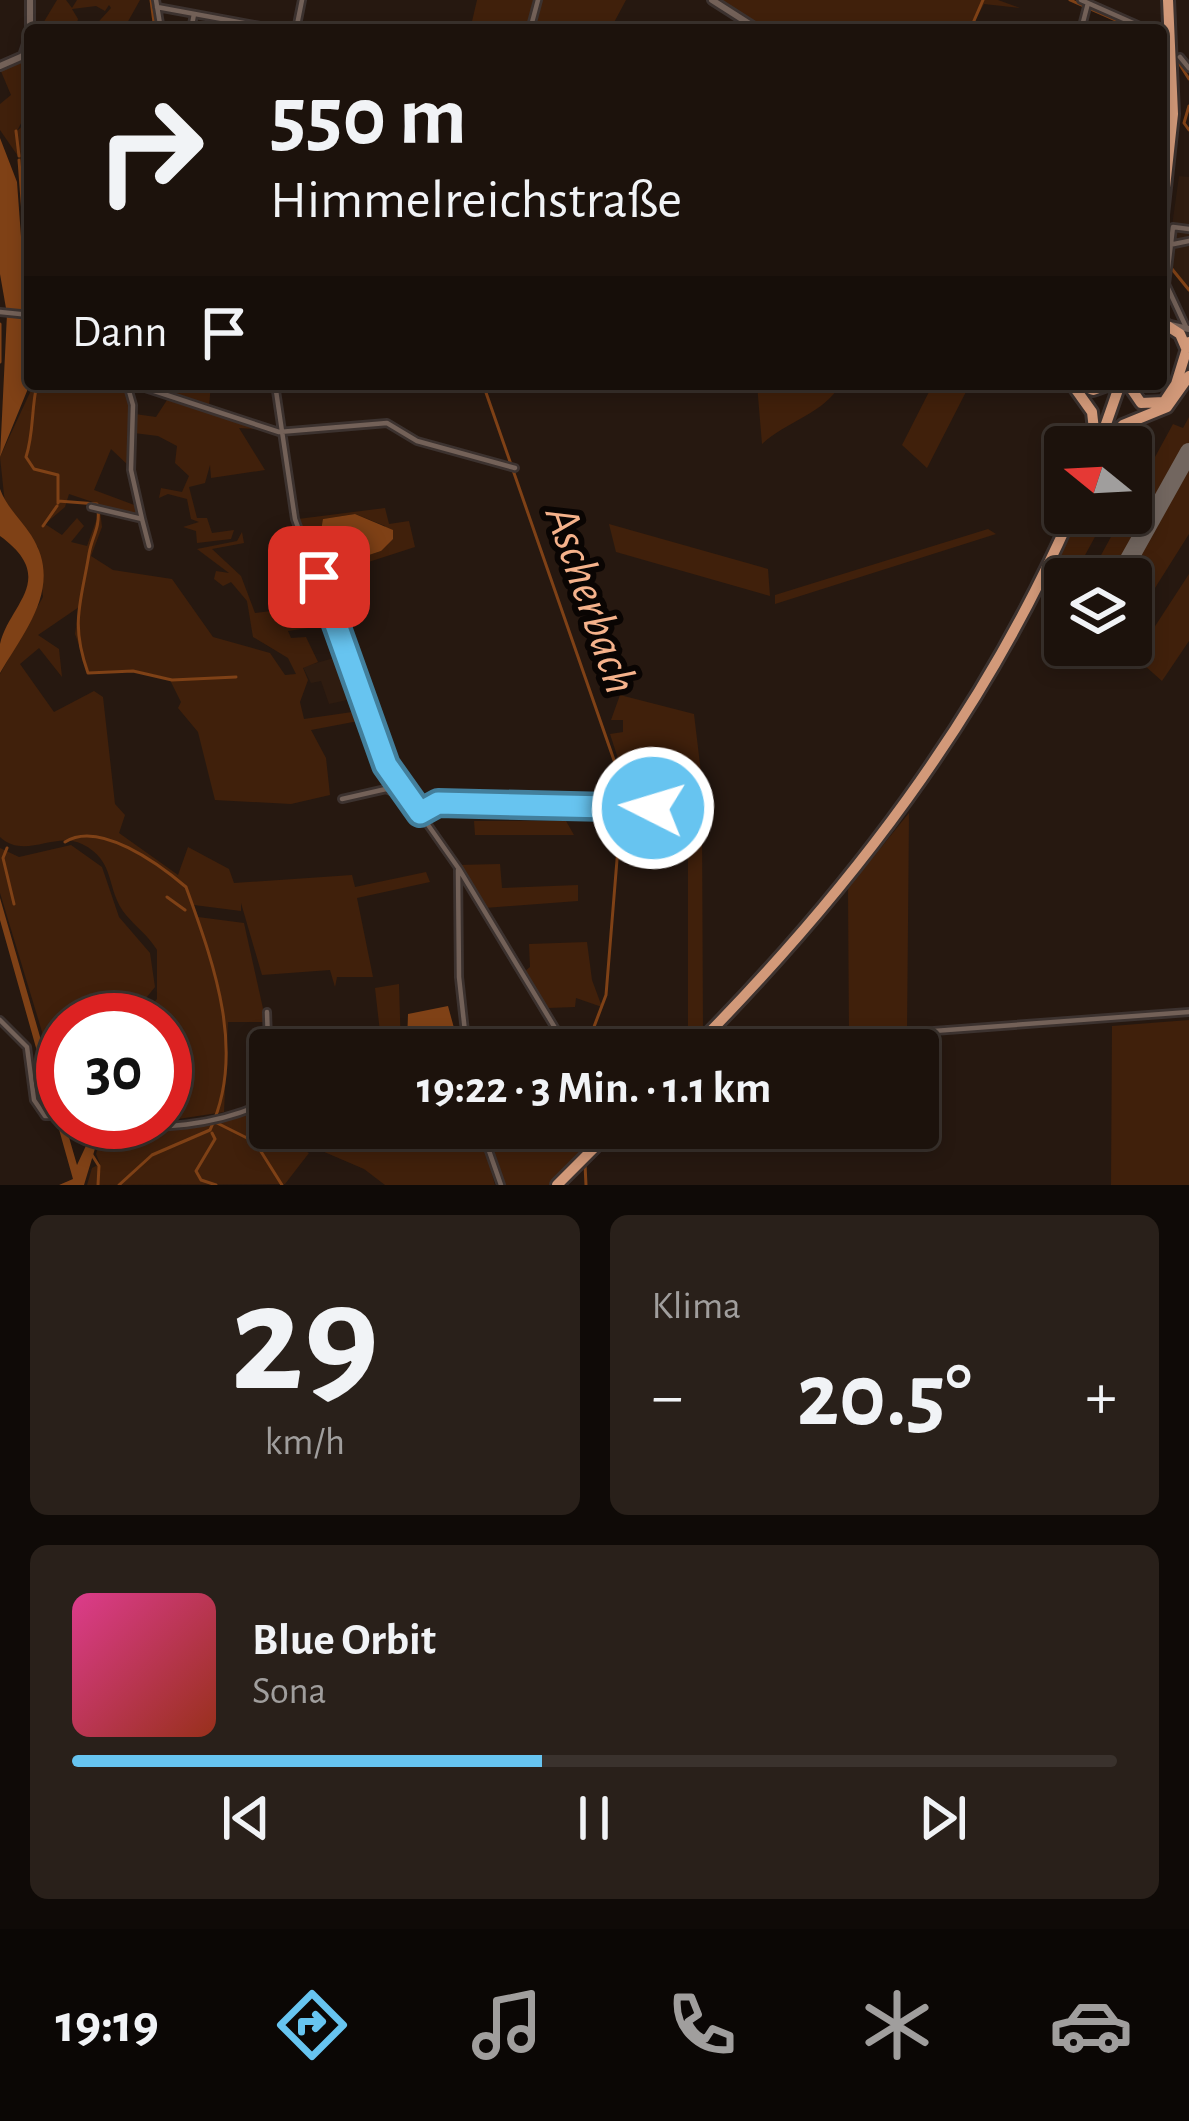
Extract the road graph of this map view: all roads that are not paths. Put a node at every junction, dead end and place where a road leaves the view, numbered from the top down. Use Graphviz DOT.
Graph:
graph roads {
  1 [pos="182,0"];
  2 [pos="712,0"];
  3 [pos="1168,0"];
  4 [pos="157,3"];
  5 [pos="1086,5"];
  6 [pos="179,11"];
  7 [pos="194,14"];
  8 [pos="222,19"];
  9 [pos="192,24"];
  10 [pos="222,24"];
  11 [pos="249,24"];
  12 [pos="750,24"];
  13 [pos="1134,24"];
  14 [pos="1180,57"];
  15 [pos="1189,68"];
  16 [pos="1167,169"];
  17 [pos="1189,229"];
  18 [pos="1189,242"];
  19 [pos="1169,244"];
  20 [pos="1168,266"];
  21 [pos="1179,268"];
  22 [pos="1167,275"];
  23 [pos="1167,286"];
  24 [pos="1180,316"];
  25 [pos="1180,333"];
  26 [pos="1189,376"];
  27 [pos="1167,389"];
  28 [pos="131,390"];
  29 [pos="149,390"];
  30 [pos="275,390"];
  31 [pos="1079,390"];
  32 [pos="1122,390"];
  33 [pos="1129,390"];
  34 [pos="1167,390"];
  35 [pos="1094,426"];
  36 [pos="1107,426"];
  37 [pos="1122,426"];
  38 [pos="281,432"];
  39 [pos="513,468"];
  40 [pos="92,507"];
  41 [pos="142,519"];
  42 [pos="1062,534"];
  43 [pos="149,546"];
  44 [pos="408,798"];
  45 [pos="342,799"];
  46 [pos="420,813"];
  47 [pos="666,820"];
  48 [pos="459,869"];
  49 [pos="267,1012"];
  50 [pos="1189,1012"];
  51 [pos="1,1020"];
  52 [pos="268,1029"];
  53 [pos="465,1029"];
  54 [pos="556,1029"];
  55 [pos="712,1029"];
  56 [pos="939,1031"];
  57 [pos="36,1102"];
  58 [pos="249,1106"];
  59 [pos="192,1120"];
  60 [pos="489,1149"];
  61 [pos="593,1149"];
  62 [pos="502,1185"];
  63 [pos="557,1185"];
  1 -- 6 [label="street"];
  2 -- 12 [label="street"];
  3 -- 16 [label="highway"];
  4 -- 6 [label="street"];
  5 -- 13 [label="street"];
  6 -- 7 [label="street"];
  7 -- 8 [label="street"];
  7 -- 9 [label="street"];
  8 -- 10 [label="street"];
  8 -- 11 [label="street"];
  14 -- 15 [label="street"];
  17 -- 19 [label="street"];
  18 -- 19 [label="street"];
  19 -- 20 [label="street"];
  20 -- 21 [label="street"];
  20 -- 22 [label="street"];
  23 -- 24 [label="street"];
  24 -- 25 [label="street"];
  24 -- 25 [label="street"];
  25 -- 27 [label="highway"];
  26 -- 37 [label="highway"];
  28 -- 41 [label="street"];
  29 -- 38 [label="street"];
  30 -- 38 [label="street"];
  31 -- 35 [label="highway"];
  32 -- 36 [label="highway"];
  33 -- 34 [label="highway"];
  38 -- 39 [label="street"];
  38 -- 44 [label="street"];
  40 -- 41 [label="street"];
  41 -- 43 [label="street"];
  42 -- 55 [label="highway"];
  44 -- 45 [label="street"];
  44 -- 46 [label="street"];
  46 -- 47 [label="street"];
  46 -- 48 [label="street"];
  48 -- 53 [label="street"];
  48 -- 54 [label="street"];
  49 -- 52 [label="street"];
  50 -- 56 [label="street"];
  51 -- 57 [label="street"];
  58 -- 59 [label="street"];
  60 -- 62 [label="street"];
  61 -- 63 [label="highway"];
}
